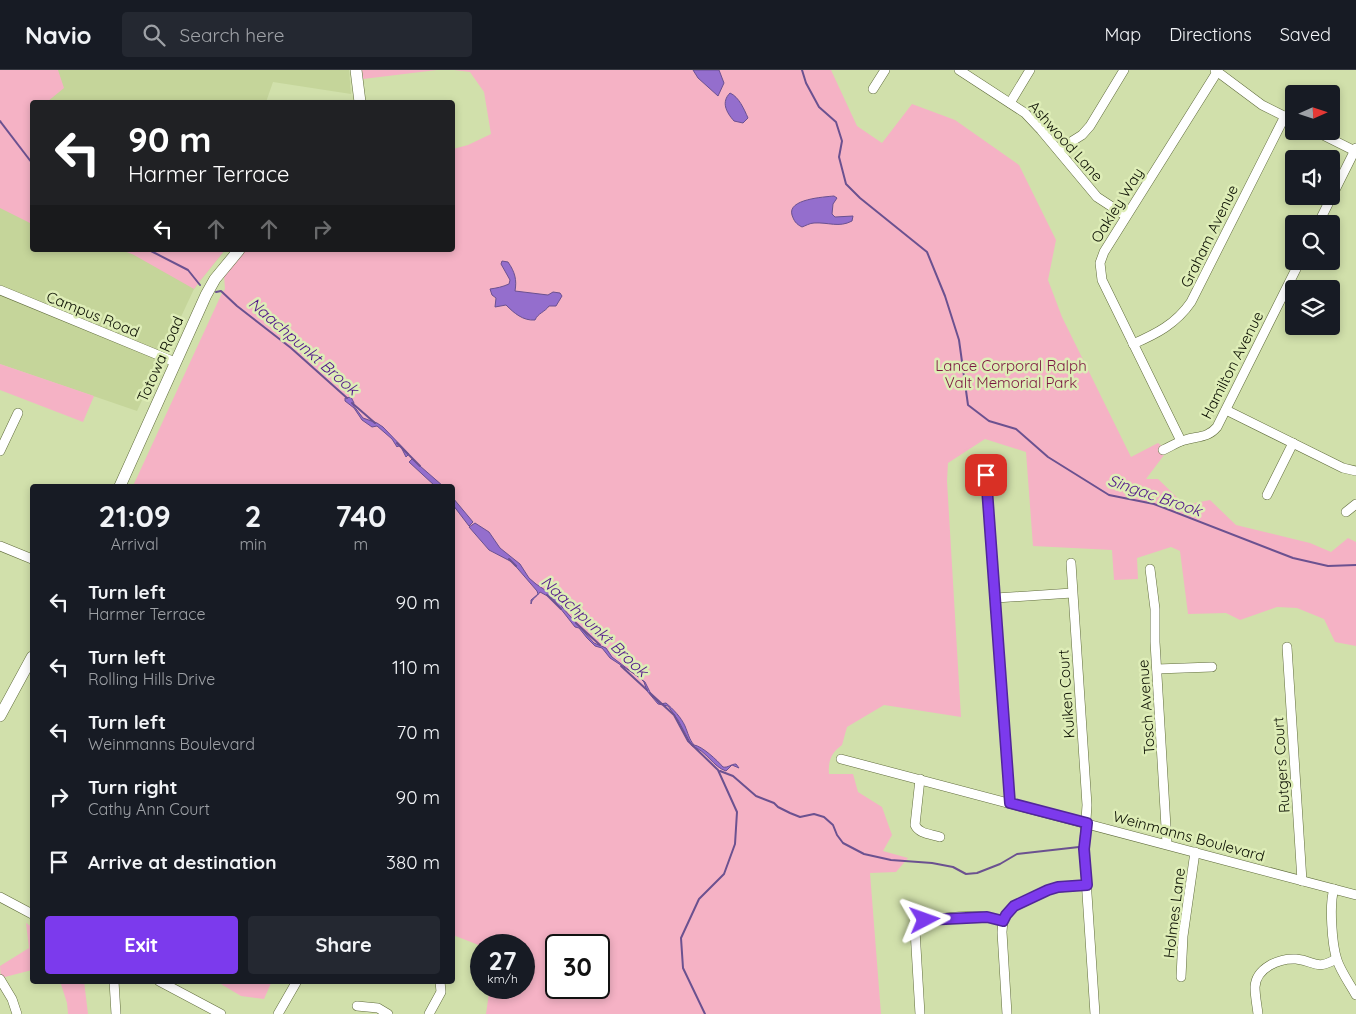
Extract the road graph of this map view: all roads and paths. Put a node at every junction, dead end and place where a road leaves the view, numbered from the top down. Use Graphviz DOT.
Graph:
graph roads {
  1 [pos="356,70"];
  2 [pos="885,70"];
  3 [pos="959,70"];
  4 [pos="1030,70"];
  5 [pos="1124,70"];
  6 [pos="1216,71"];
  7 [pos="873,89"];
  8 [pos="360,100"];
  9 [pos="1010,103"];
  10 [pos="1285,116"];
  11 [pos="1335,140"];
  12 [pos="1355,149"];
  13 [pos="1058,150"];
  14 [pos="1353,163"];
  15 [pos="1323,215"];
  16 [pos="1126,216"];
  17 [pos="237,252"];
  18 [pos="1296,270"];
  19 [pos="0,290"];
  20 [pos="1133,344"];
  21 [pos="175,362"];
  22 [pos="1226,410"];
  23 [pos="18,413"];
  24 [pos="1180,441"];
  25 [pos="1293,444"];
  26 [pos="1163,450"];
  27 [pos="0,451"];
  28 [pos="1356,470"];
  29 [pos="986,475"];
  30 [pos="121,484"];
  31 [pos="1267,495"];
  32 [pos="1356,504"];
  33 [pos="1346,512"];
  34 [pos="0,546"];
  35 [pos="30,558"];
  36 [pos="1070,564"];
  37 [pos="1150,569"];
  38 [pos="1072,593"];
  39 [pos="996,598"];
  40 [pos="1287,647"];
  41 [pos="30,661"];
  42 [pos="1212,666"];
  43 [pos="1157,669"];
  44 [pos="0,716"];
  45 [pos="841,759"];
  46 [pos="920,779"];
  47 [pos="1010,803"];
  48 [pos="1087,823"];
  49 [pos="940,837"];
  50 [pos="1167,844"];
  51 [pos="1195,852"];
  52 [pos="1302,880"];
  53 [pos="1087,885"];
  54 [pos="1334,889"];
  55 [pos="1356,895"];
  56 [pos="0,897"];
  57 [pos="30,913"];
  58 [pos="1003,921"];
  59 [pos="1336,959"];
  60 [pos="1181,977"];
  61 [pos="0,980"];
  62 [pos="114,984"];
  63 [pos="164,984"];
  64 [pos="295,984"];
  65 [pos="440,984"];
  66 [pos="1356,995"];
  67 [pos="357,1006"];
  68 [pos="204,1010"];
  69 [pos="17,1014"];
  70 [pos="116,1014"];
  71 [pos="221,1014"];
  72 [pos="278,1014"];
  73 [pos="388,1014"];
  74 [pos="429,1014"];
  75 [pos="920,1014"];
  76 [pos="1007,1014"];
  77 [pos="1095,1014"];
  78 [pos="1258,1014"];
  1 -- 8 [label="main road"];
  2 -- 7 [label="street"];
  3 -- 9 [label="street, Ashwood Lane"];
  4 -- 9 [label="street"];
  5 -- 13 [label="street"];
  6 -- 10 [label="street"];
  6 -- 16 [label="street, Oakley Way"];
  9 -- 13 [label="street, Ashwood Lane"];
  10 -- 20 [label="street, Graham Avenue"];
  11 -- 12 [label="street"];
  12 -- 14 [label="street"];
  13 -- 16 [label="street, Ashwood Lane"];
  14 -- 15 [label="street"];
  16 -- 20 [label="street, Oakley Way"];
  17 -- 21 [label="main road, Totowa Road"];
  18 -- 22 [label="street, Hamilton Avenue"];
  19 -- 21 [label="street, Campus Road"];
  20 -- 24 [label="street, Oakley Way"];
  21 -- 30 [label="main road, Totowa Road"];
  22 -- 24 [label="street, Hamilton Avenue"];
  22 -- 25 [label="street"];
  23 -- 27 [label="street"];
  24 -- 26 [label="street, Hamilton Avenue"];
  25 -- 28 [label="street"];
  25 -- 31 [label="street"];
  29 -- 39 [label="street"];
  32 -- 33 [label="street"];
  34 -- 35 [label="street"];
  36 -- 38 [label="street, Kuiken Court"];
  37 -- 43 [label="street, Tosch Avenue"];
  38 -- 39 [label="street"];
  38 -- 48 [label="street, Kuiken Court"];
  39 -- 47 [label="street"];
  40 -- 52 [label="street, Rutgers Court"];
  41 -- 44 [label="main road"];
  42 -- 43 [label="street"];
  43 -- 50 [label="street, Tosch Avenue"];
  45 -- 46 [label="street, Weinmanns Boulevard"];
  46 -- 47 [label="street, Weinmanns Boulevard"];
  46 -- 49 [label="street"];
  47 -- 48 [label="street, Weinmanns Boulevard"];
  48 -- 50 [label="street, Weinmanns Boulevard"];
  48 -- 53 [label="street, Kuiken Court"];
  50 -- 51 [label="street, Weinmanns Boulevard"];
  51 -- 52 [label="street, Weinmanns Boulevard"];
  51 -- 60 [label="street, Holmes Lane"];
  52 -- 54 [label="street, Weinmanns Boulevard"];
  53 -- 58 [label="street"];
  53 -- 77 [label="street, Kuiken Court"];
  54 -- 55 [label="street, Weinmanns Boulevard"];
  54 -- 59 [label="street"];
  56 -- 57 [label="street"];
  58 -- 75 [label="street"];
  58 -- 76 [label="street"];
  59 -- 66 [label="street"];
  59 -- 78 [label="street"];
  61 -- 69 [label="street"];
  62 -- 70 [label="street"];
  63 -- 68 [label="street"];
  64 -- 72 [label="street"];
  65 -- 74 [label="street"];
  67 -- 73 [label="street"];
  68 -- 71 [label="street"];
}
